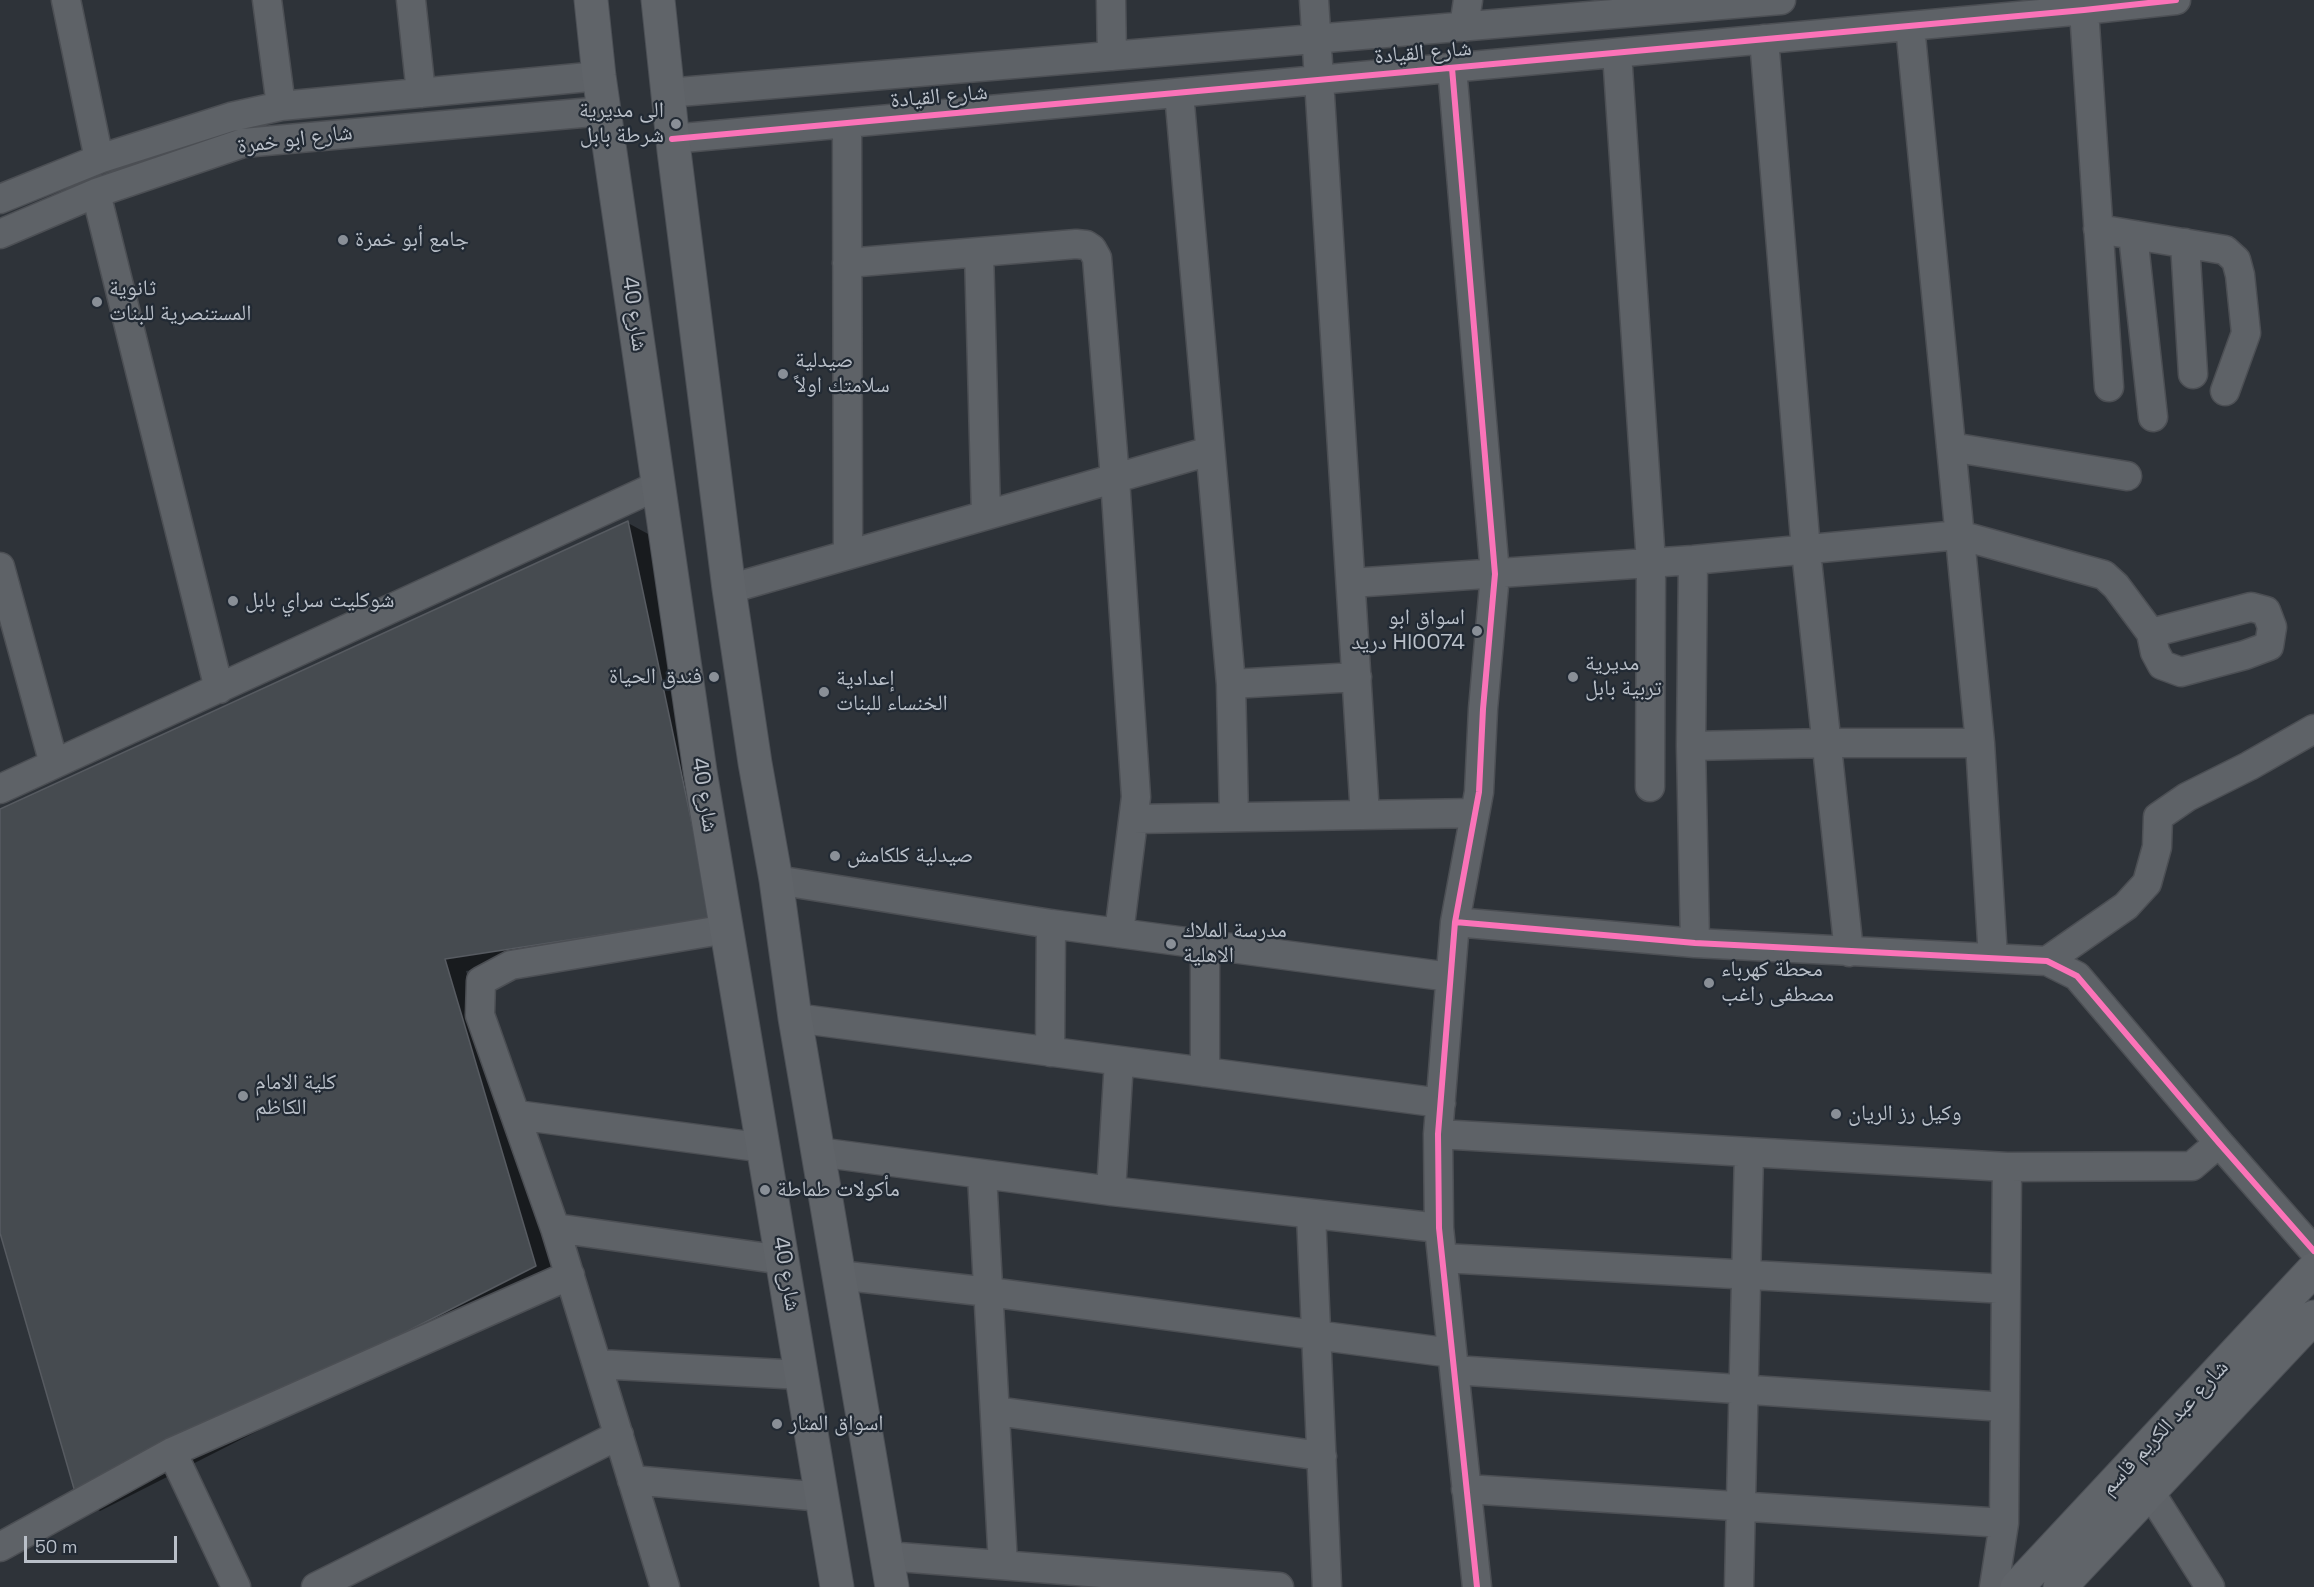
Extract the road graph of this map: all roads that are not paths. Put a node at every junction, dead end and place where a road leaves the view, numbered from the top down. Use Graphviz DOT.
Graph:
graph roads {
  1 [pos="66,0"];
  2 [pos="267,0"];
  3 [pos="411,0"];
  4 [pos="591,0"];
  5 [pos="658,0"];
  6 [pos="1111,0"];
  7 [pos="1314,0"];
  8 [pos="1781,0"];
  9 [pos="2176,0"];
  10 [pos="2084,10"];
  11 [pos="1466,13"];
  12 [pos="1910,26"];
  13 [pos="1317,39"];
  14 [pos="1764,39"];
  15 [pos="1617,53"];
  16 [pos="1112,56"];
  17 [pos="1452,68"];
  18 [pos="599,76"];
  19 [pos="1321,80"];
  20 [pos="421,93"];
  21 [pos="667,93"];
  22 [pos="1179,93"];
  23 [pos="281,105"];
  24 [pos="604,111"];
  25 [pos="847,123"];
  26 [pos="672,139"];
  27 [pos="108,156"];
  28 [pos="127,183"];
  29 [pos="96,193"];
  30 [pos="0,199"];
  31 [pos="2098,229"];
  32 [pos="0,234"];
  33 [pos="2133,235"];
  34 [pos="2185,243"];
  35 [pos="979,252"];
  36 [pos="848,263"];
  37 [pos="2193,374"];
  38 [pos="2109,387"];
  39 [pos="2225,391"];
  40 [pos="2153,417"];
  41 [pos="1951,447"];
  42 [pos="1210,451"];
  43 [pos="2127,476"];
  44 [pos="1115,479"];
  45 [pos="658,485"];
  46 [pos="986,515"];
  47 [pos="1959,535"];
  48 [pos="1806,551"];
  49 [pos="849,554"];
  50 [pos="1694,560"];
  51 [pos="1651,563"];
  52 [pos="0,567"];
  53 [pos="1495,574"];
  54 [pos="1352,583"];
  55 [pos="729,589"];
  56 [pos="2151,633"];
  57 [pos="1357,677"];
  58 [pos="1231,684"];
  59 [pos="219,689"];
  60 [pos="2314,729"];
  61 [pos="1826,743"];
  62 [pos="1980,743"];
  63 [pos="1691,746"];
  64 [pos="54,764"];
  65 [pos="1650,787"];
  66 [pos="0,789"];
  67 [pos="1475,813"];
  68 [pos="1365,815"];
  69 [pos="1234,817"];
  70 [pos="1134,819"];
  71 [pos="776,880"];
  72 [pos="1455,922"];
  73 [pos="1051,924"];
  74 [pos="727,929"];
  75 [pos="1119,933"];
  76 [pos="1695,943"];
  77 [pos="1205,945"];
  78 [pos="1849,952"];
  79 [pos="1993,958"];
  80 [pos="2048,961"];
  81 [pos="1450,977"];
  82 [pos="795,1018"];
  83 [pos="1050,1052"];
  84 [pos="1119,1061"];
  85 [pos="1204,1072"];
  86 [pos="1441,1103"];
  87 [pos="517,1115"];
  88 [pos="1438,1134"];
  89 [pos="2219,1143"];
  90 [pos="765,1148"];
  91 [pos="818,1152"];
  92 [pos="1749,1152"];
  93 [pos="2007,1167"];
  94 [pos="982,1175"];
  95 [pos="1111,1191"];
  96 [pos="825,1197"];
  97 [pos="773,1200"];
  98 [pos="1311,1214"];
  99 [pos="555,1228"];
  100 [pos="1439,1228"];
  101 [pos="2314,1251"];
  102 [pos="1443,1258"];
  103 [pos="784,1263"];
  104 [pos="837,1268"];
  105 [pos="2314,1269"];
  106 [pos="570,1275"];
  107 [pos="1746,1275"];
  108 [pos="2006,1289"];
  109 [pos="989,1292"];
  110 [pos="2314,1317"];
  111 [pos="1316,1335"];
  112 [pos="1453,1362"];
  113 [pos="597,1364"];
  114 [pos="802,1375"];
  115 [pos="1743,1390"];
  116 [pos="2005,1407"];
  117 [pos="996,1411"];
  118 [pos="619,1435"];
  119 [pos="172,1452"];
  120 [pos="1322,1456"];
  121 [pos="632,1480"];
  122 [pos="1466,1489"];
  123 [pos="2150,1492"];
  124 [pos="823,1497"];
  125 [pos="1740,1506"];
  126 [pos="2004,1523"];
  127 [pos="0,1547"];
  128 [pos="886,1556"];
  129 [pos="1004,1565"];
  130 [pos="1194,1584"];
  131 [pos="236,1587"];
  132 [pos="316,1587"];
  133 [pos="665,1587"];
  134 [pos="837,1587"];
  135 [pos="892,1587"];
  136 [pos="1279,1587"];
  137 [pos="1327,1587"];
  138 [pos="1477,1587"];
  139 [pos="1739,1587"];
  140 [pos="1994,1587"];
  141 [pos="2017,1587"];
  142 [pos="2060,1587"];
  143 [pos="2210,1587"];
  1 -- 27 [label="street"];
  2 -- 23 [label="street"];
  3 -- 20 [label="street"];
  4 -- 18 [label="main road, شارع 40"];
  5 -- 21 [label="main road"];
  6 -- 16 [label="street"];
  7 -- 13 [label="street"];
  8 -- 11 [label="street, شارع القيادة"];
  9 -- 10 [label="street, شارع القيادة"];
  10 -- 12 [label="street, شارع القيادة"];
  10 -- 31 [label="street"];
  11 -- 13 [label="street, شارع القيادة"];
  12 -- 14 [label="street, شارع القيادة"];
  12 -- 41 [label="street"];
  13 -- 16 [label="street, شارع القيادة"];
  13 -- 19 [label="street"];
  14 -- 15 [label="street, شارع القيادة"];
  14 -- 48 [label="street"];
  15 -- 17 [label="street, شارع القيادة"];
  15 -- 51 [label="street"];
  16 -- 21 [label="street, شارع القيادة"];
  17 -- 19 [label="street, شارع القيادة"];
  17 -- 53 [label="street"];
  18 -- 20 [label="street, شارع ابو خمرة"];
  18 -- 24 [label="main road, شارع 40"];
  19 -- 22 [label="street, شارع القيادة"];
  19 -- 54 [label="street"];
  20 -- 23 [label="street, شارع ابو خمرة"];
  21 -- 26 [label="main road"];
  22 -- 25 [label="street, شارع القيادة"];
  22 -- 42 [label="street"];
  23 -- 27 [label="street, شارع ابو خمرة"];
  24 -- 28 [label="street, شارع ابو خمرة"];
  24 -- 45 [label="main road, شارع 40"];
  25 -- 26 [label="street, شارع القيادة"];
  25 -- 36 [label="street"];
  26 -- 55 [label="main road"];
  27 -- 28 [label="street"];
  27 -- 30 [label="street, شارع ابو خمرة"];
  28 -- 29 [label="street, شارع ابو خمرة"];
  29 -- 32 [label="street, شارع ابو خمرة"];
  29 -- 59 [label="street"];
  31 -- 33 [label="street"];
  31 -- 38 [label="street"];
  33 -- 34 [label="street"];
  33 -- 40 [label="street"];
  34 -- 37 [label="street"];
  34 -- 39 [label="street"];
  35 -- 36 [label="street"];
  35 -- 44 [label="street"];
  35 -- 46 [label="street"];
  36 -- 49 [label="street"];
  41 -- 43 [label="street"];
  41 -- 47 [label="street"];
  42 -- 44 [label="street"];
  42 -- 58 [label="street"];
  44 -- 46 [label="street"];
  44 -- 70 [label="street"];
  45 -- 59 [label="street"];
  45 -- 74 [label="main road, شارع 40"];
  46 -- 49 [label="street"];
  47 -- 48 [label="street"];
  47 -- 56 [label="street"];
  47 -- 62 [label="street"];
  48 -- 50 [label="street"];
  48 -- 61 [label="street"];
  49 -- 55 [label="street"];
  50 -- 51 [label="street"];
  50 -- 63 [label="street"];
  51 -- 53 [label="street"];
  51 -- 65 [label="street"];
  52 -- 64 [label="street"];
  53 -- 54 [label="street"];
  53 -- 67 [label="street"];
  54 -- 57 [label="street"];
  55 -- 71 [label="main road"];
  57 -- 58 [label="street"];
  57 -- 68 [label="street"];
  58 -- 69 [label="street"];
  59 -- 64 [label="street"];
  60 -- 80 [label="street"];
  61 -- 62 [label="street"];
  61 -- 63 [label="street"];
  61 -- 78 [label="street"];
  62 -- 79 [label="street"];
  63 -- 76 [label="street"];
  64 -- 66 [label="street"];
  67 -- 68 [label="street"];
  67 -- 72 [label="street"];
  68 -- 69 [label="street"];
  69 -- 70 [label="street"];
  70 -- 75 [label="street"];
  71 -- 73 [label="street"];
  71 -- 82 [label="main road"];
  72 -- 76 [label="street"];
  72 -- 81 [label="street"];
  73 -- 75 [label="street"];
  73 -- 83 [label="street"];
  74 -- 87 [label="street"];
  74 -- 90 [label="main road, شارع 40"];
  75 -- 77 [label="street"];
  76 -- 78 [label="street"];
  77 -- 81 [label="street"];
  77 -- 85 [label="street"];
  78 -- 79 [label="street"];
  79 -- 80 [label="street"];
  80 -- 89 [label="street"];
  81 -- 86 [label="street"];
  82 -- 83 [label="street"];
  82 -- 91 [label="main road"];
  83 -- 84 [label="street"];
  84 -- 85 [label="street"];
  84 -- 95 [label="street"];
  85 -- 86 [label="street"];
  86 -- 88 [label="street"];
  87 -- 90 [label="street"];
  87 -- 99 [label="street"];
  88 -- 92 [label="street"];
  88 -- 100 [label="street"];
  89 -- 93 [label="street"];
  89 -- 101 [label="street"];
  90 -- 97 [label="main road, شارع 40"];
  91 -- 94 [label="street"];
  91 -- 96 [label="main road"];
  92 -- 93 [label="street"];
  92 -- 107 [label="street"];
  93 -- 108 [label="street"];
  94 -- 95 [label="street"];
  94 -- 109 [label="street"];
  95 -- 98 [label="street"];
  96 -- 97 [label="main road"];
  96 -- 104 [label="main road"];
  97 -- 103 [label="main road, شارع 40"];
  98 -- 100 [label="street"];
  98 -- 111 [label="street"];
  99 -- 103 [label="street"];
  99 -- 106 [label="street"];
  100 -- 102 [label="street"];
  102 -- 107 [label="street"];
  102 -- 112 [label="street"];
  103 -- 104 [label="main road"];
  103 -- 114 [label="main road, شارع 40"];
  104 -- 109 [label="street"];
  104 -- 128 [label="main road"];
  105 -- 141 [label="main road, شارع عبد الكريم قاسم"];
  106 -- 113 [label="street"];
  106 -- 119 [label="street"];
  107 -- 108 [label="street"];
  107 -- 115 [label="street"];
  108 -- 116 [label="street"];
  109 -- 111 [label="street"];
  109 -- 117 [label="street"];
  110 -- 123 [label="main road, شارع عبد الكريم قاسم"];
  111 -- 112 [label="street"];
  111 -- 120 [label="street"];
  112 -- 115 [label="street"];
  112 -- 122 [label="street"];
  113 -- 114 [label="street"];
  113 -- 118 [label="street"];
  114 -- 124 [label="main road, شارع 40"];
  115 -- 116 [label="street"];
  115 -- 125 [label="street"];
  116 -- 126 [label="street"];
  117 -- 120 [label="street"];
  117 -- 129 [label="street"];
  118 -- 121 [label="street"];
  118 -- 132 [label="street"];
  119 -- 127 [label="street"];
  119 -- 131 [label="street"];
  120 -- 137 [label="street"];
  121 -- 124 [label="street"];
  121 -- 133 [label="street"];
  122 -- 125 [label="street"];
  122 -- 138 [label="street"];
  123 -- 142 [label="main road, شارع عبد الكريم قاسم"];
  123 -- 143 [label="street"];
  124 -- 134 [label="main road, شارع 40"];
  125 -- 126 [label="street"];
  125 -- 139 [label="street"];
  126 -- 140 [label="street"];
  128 -- 129 [label="street"];
  128 -- 135 [label="main road"];
  129 -- 130 [label="street"];
  130 -- 136 [label="street"];
}
